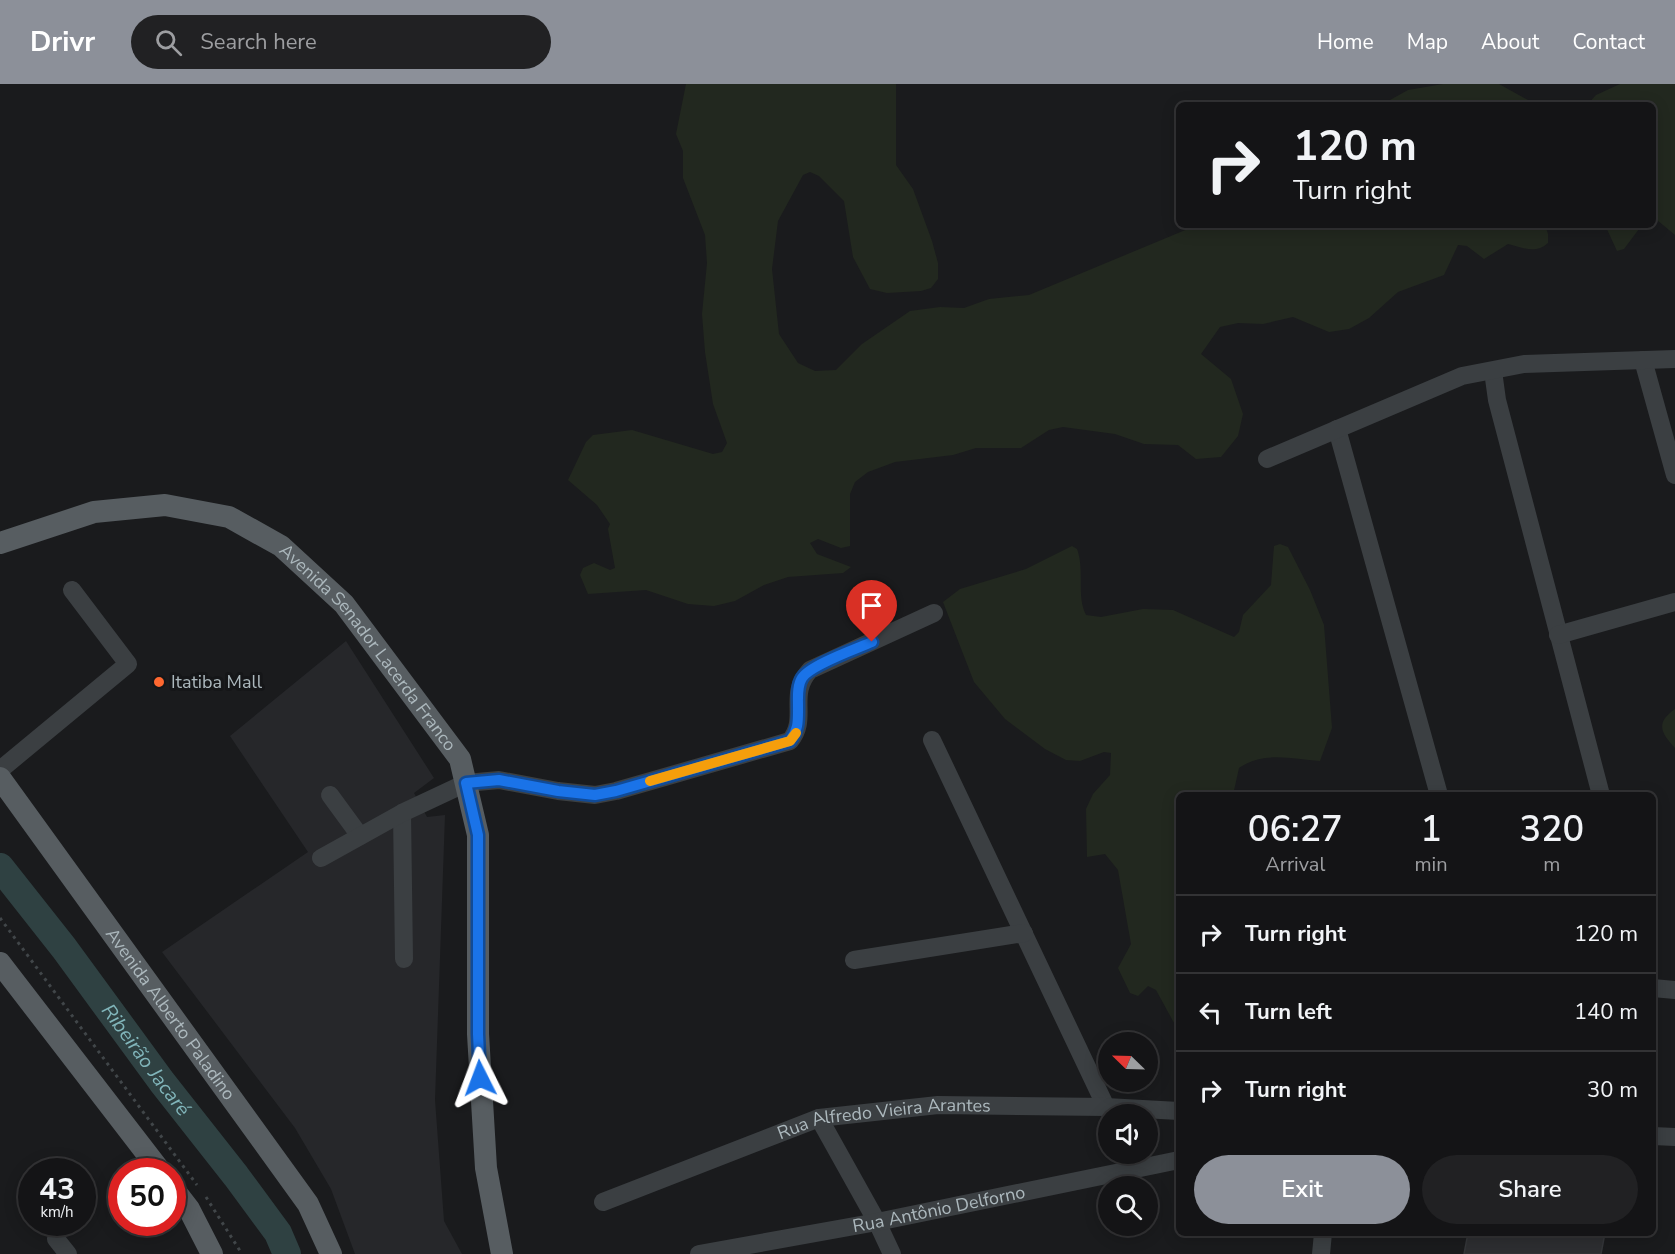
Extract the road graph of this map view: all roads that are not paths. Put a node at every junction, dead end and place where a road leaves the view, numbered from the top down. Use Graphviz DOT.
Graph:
graph roads {
  1 [pos="1675,359"];
  2 [pos="1643,360"];
  3 [pos="1493,371"];
  4 [pos="1337,429"];
  5 [pos="1267,459"];
  6 [pos="1675,475"];
  7 [pos="0,543"];
  8 [pos="72,590"];
  9 [pos="1675,602"];
  10 [pos="934,614"];
  11 [pos="1558,635"];
  12 [pos="932,740"];
  13 [pos="0,770"];
  14 [pos="0,778"];
  15 [pos="466,783"];
  16 [pos="1438,792"];
  17 [pos="1600,792"];
  18 [pos="330,795"];
  19 [pos="402,813"];
  20 [pos="360,836"];
  21 [pos="321,858"];
  22 [pos="1024,933"];
  23 [pos="404,959"];
  24 [pos="854,960"];
  25 [pos="0,963"];
  26 [pos="1656,988"];
  27 [pos="1675,990"];
  28 [pos="1105,1104"];
  29 [pos="1098,1107"];
  30 [pos="1158,1110"];
  31 [pos="1176,1111"];
  32 [pos="819,1118"];
  33 [pos="1656,1136"];
  34 [pos="1675,1137"];
  35 [pos="149,1158"];
  36 [pos="1176,1161"];
  37 [pos="603,1202"];
  38 [pos="186,1205"];
  39 [pos="877,1221"];
  40 [pos="1323,1236"];
  41 [pos="56,1239"];
  42 [pos="68,1254"];
  43 [pos="212,1254"];
  44 [pos="331,1254"];
  45 [pos="502,1254"];
  46 [pos="699,1254"];
  47 [pos="892,1254"];
  48 [pos="1321,1254"];
  1 -- 2 [label="street"];
  2 -- 3 [label="street"];
  2 -- 6 [label="street"];
  3 -- 4 [label="street"];
  3 -- 11 [label="street"];
  4 -- 5 [label="street"];
  4 -- 16 [label="street"];
  7 -- 15 [label="main road, Avenida Senador Lacerda Franco"];
  8 -- 13 [label="street"];
  9 -- 11 [label="street"];
  10 -- 15 [label="street"];
  11 -- 17 [label="street"];
  12 -- 22 [label="street"];
  14 -- 44 [label="main road, Avenida Alberto Paladino"];
  15 -- 19 [label="street"];
  15 -- 45 [label="main road, Avenida Senador Lacerda Franco"];
  18 -- 20 [label="street"];
  19 -- 20 [label="street"];
  19 -- 23 [label="street"];
  20 -- 21 [label="street"];
  22 -- 24 [label="street"];
  22 -- 28 [label="street"];
  25 -- 35 [label="main road"];
  26 -- 27 [label="street"];
  29 -- 32 [label="street, Rua Alfredo Vieira Arantes"];
  30 -- 31 [label="street, Rua Alfredo Vieira Arantes"];
  32 -- 37 [label="street, Rua Alfredo Vieira Arantes"];
  32 -- 39 [label="street"];
  33 -- 34 [label="street"];
  36 -- 39 [label="street, Rua Antônio Delforno"];
  38 -- 43 [label="main road"];
  39 -- 46 [label="street, Rua Antônio Delforno"];
  39 -- 47 [label="street"];
  40 -- 48 [label="street"];
  41 -- 42 [label="street"];
}
